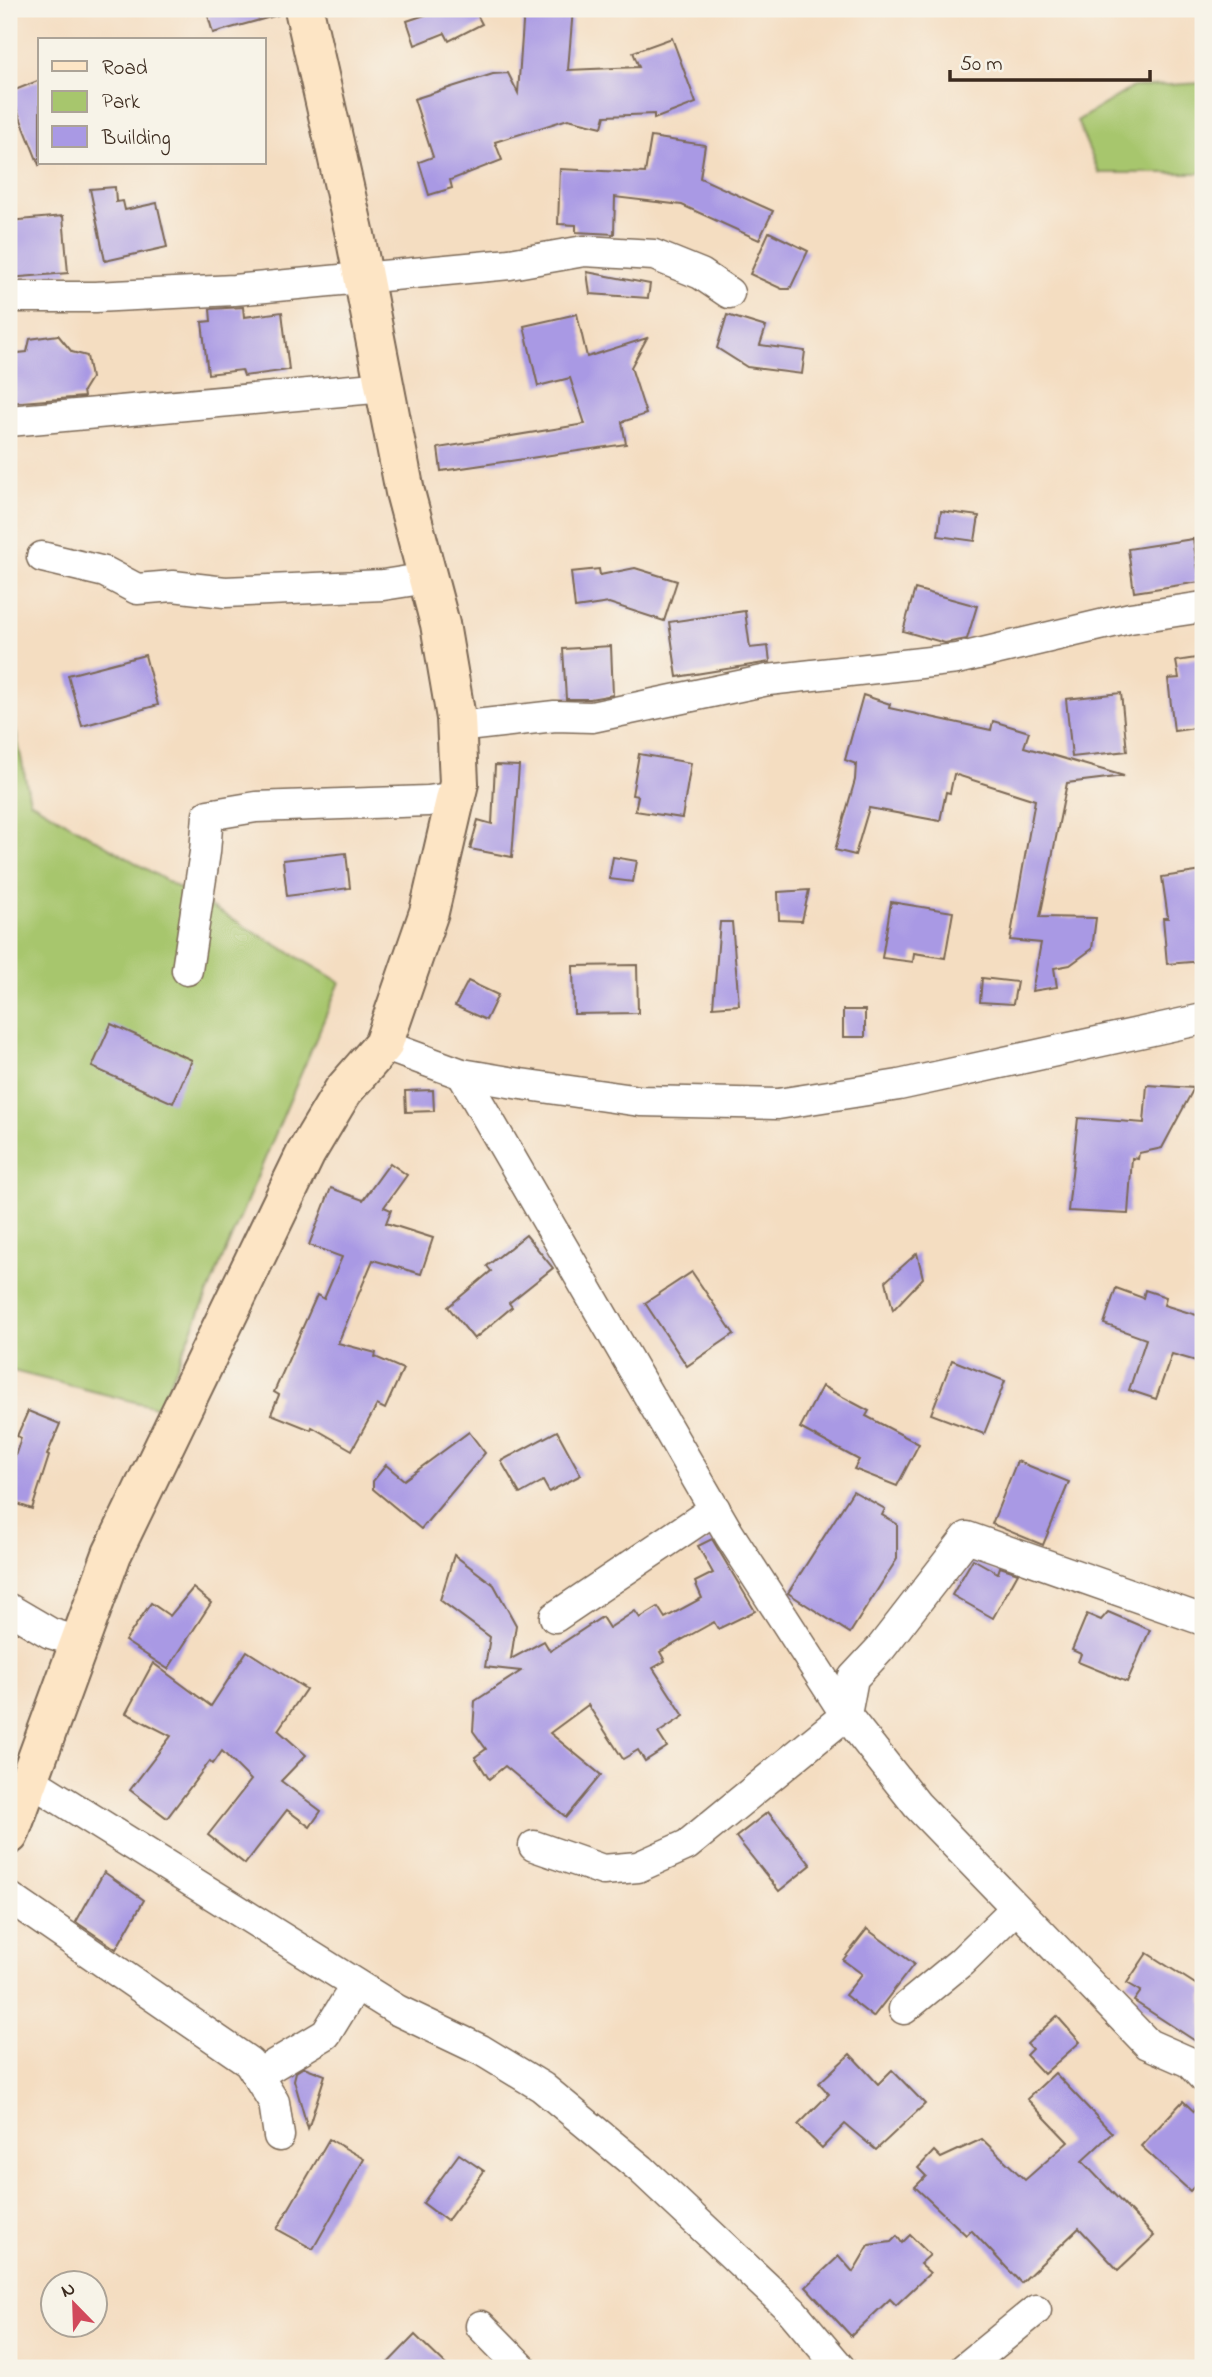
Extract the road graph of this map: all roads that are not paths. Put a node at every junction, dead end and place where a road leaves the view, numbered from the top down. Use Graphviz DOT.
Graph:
graph roads {
  1 [pos="304,9"];
  2 [pos="363,277"];
  3 [pos="729,293"];
  4 [pos="9,297"];
  5 [pos="385,387"];
  6 [pos="9,421"];
  7 [pos="42,557"];
  8 [pos="428,578"];
  9 [pos="1203,607"];
  10 [pos="457,727"];
  11 [pos="456,797"];
  12 [pos="187,971"];
  13 [pos="1203,1019"];
  14 [pos="383,1045"];
  15 [pos="462,1074"];
  16 [pos="715,1509"];
  17 [pos="9,1609"];
  18 [pos="555,1617"];
  19 [pos="1203,1620"];
  20 [pos="79,1642"];
  21 [pos="846,1715"];
  22 [pos="28,1779"];
  23 [pos="9,1835"];
  24 [pos="534,1846"];
  25 [pos="9,1897"];
  26 [pos="1016,1908"];
  27 [pos="356,1985"];
  28 [pos="904,2009"];
  29 [pos="257,2075"];
  30 [pos="1203,2077"];
  31 [pos="279,2136"];
  32 [pos="1036,2310"];
  33 [pos="481,2326"];
  34 [pos="522,2368"];
  35 [pos="840,2368"];
  36 [pos="965,2368"];
  1 -- 2 [label="street"];
  2 -- 3 [label="street"];
  2 -- 4 [label="street"];
  2 -- 5 [label="street"];
  5 -- 6 [label="street"];
  5 -- 8 [label="street"];
  7 -- 8 [label="street"];
  8 -- 10 [label="street"];
  9 -- 10 [label="street"];
  10 -- 11 [label="street"];
  11 -- 12 [label="street"];
  11 -- 14 [label="street"];
  13 -- 15 [label="street"];
  14 -- 15 [label="street"];
  14 -- 20 [label="street"];
  15 -- 16 [label="street"];
  16 -- 18 [label="street"];
  16 -- 21 [label="street"];
  17 -- 20 [label="street"];
  19 -- 21 [label="street"];
  20 -- 22 [label="street"];
  21 -- 24 [label="street"];
  21 -- 26 [label="street"];
  22 -- 23 [label="street"];
  22 -- 27 [label="street"];
  25 -- 29 [label="street"];
  26 -- 28 [label="street"];
  26 -- 30 [label="street"];
  27 -- 29 [label="street"];
  27 -- 35 [label="street"];
  29 -- 31 [label="street"];
  32 -- 36 [label="street"];
  33 -- 34 [label="street"];
}
